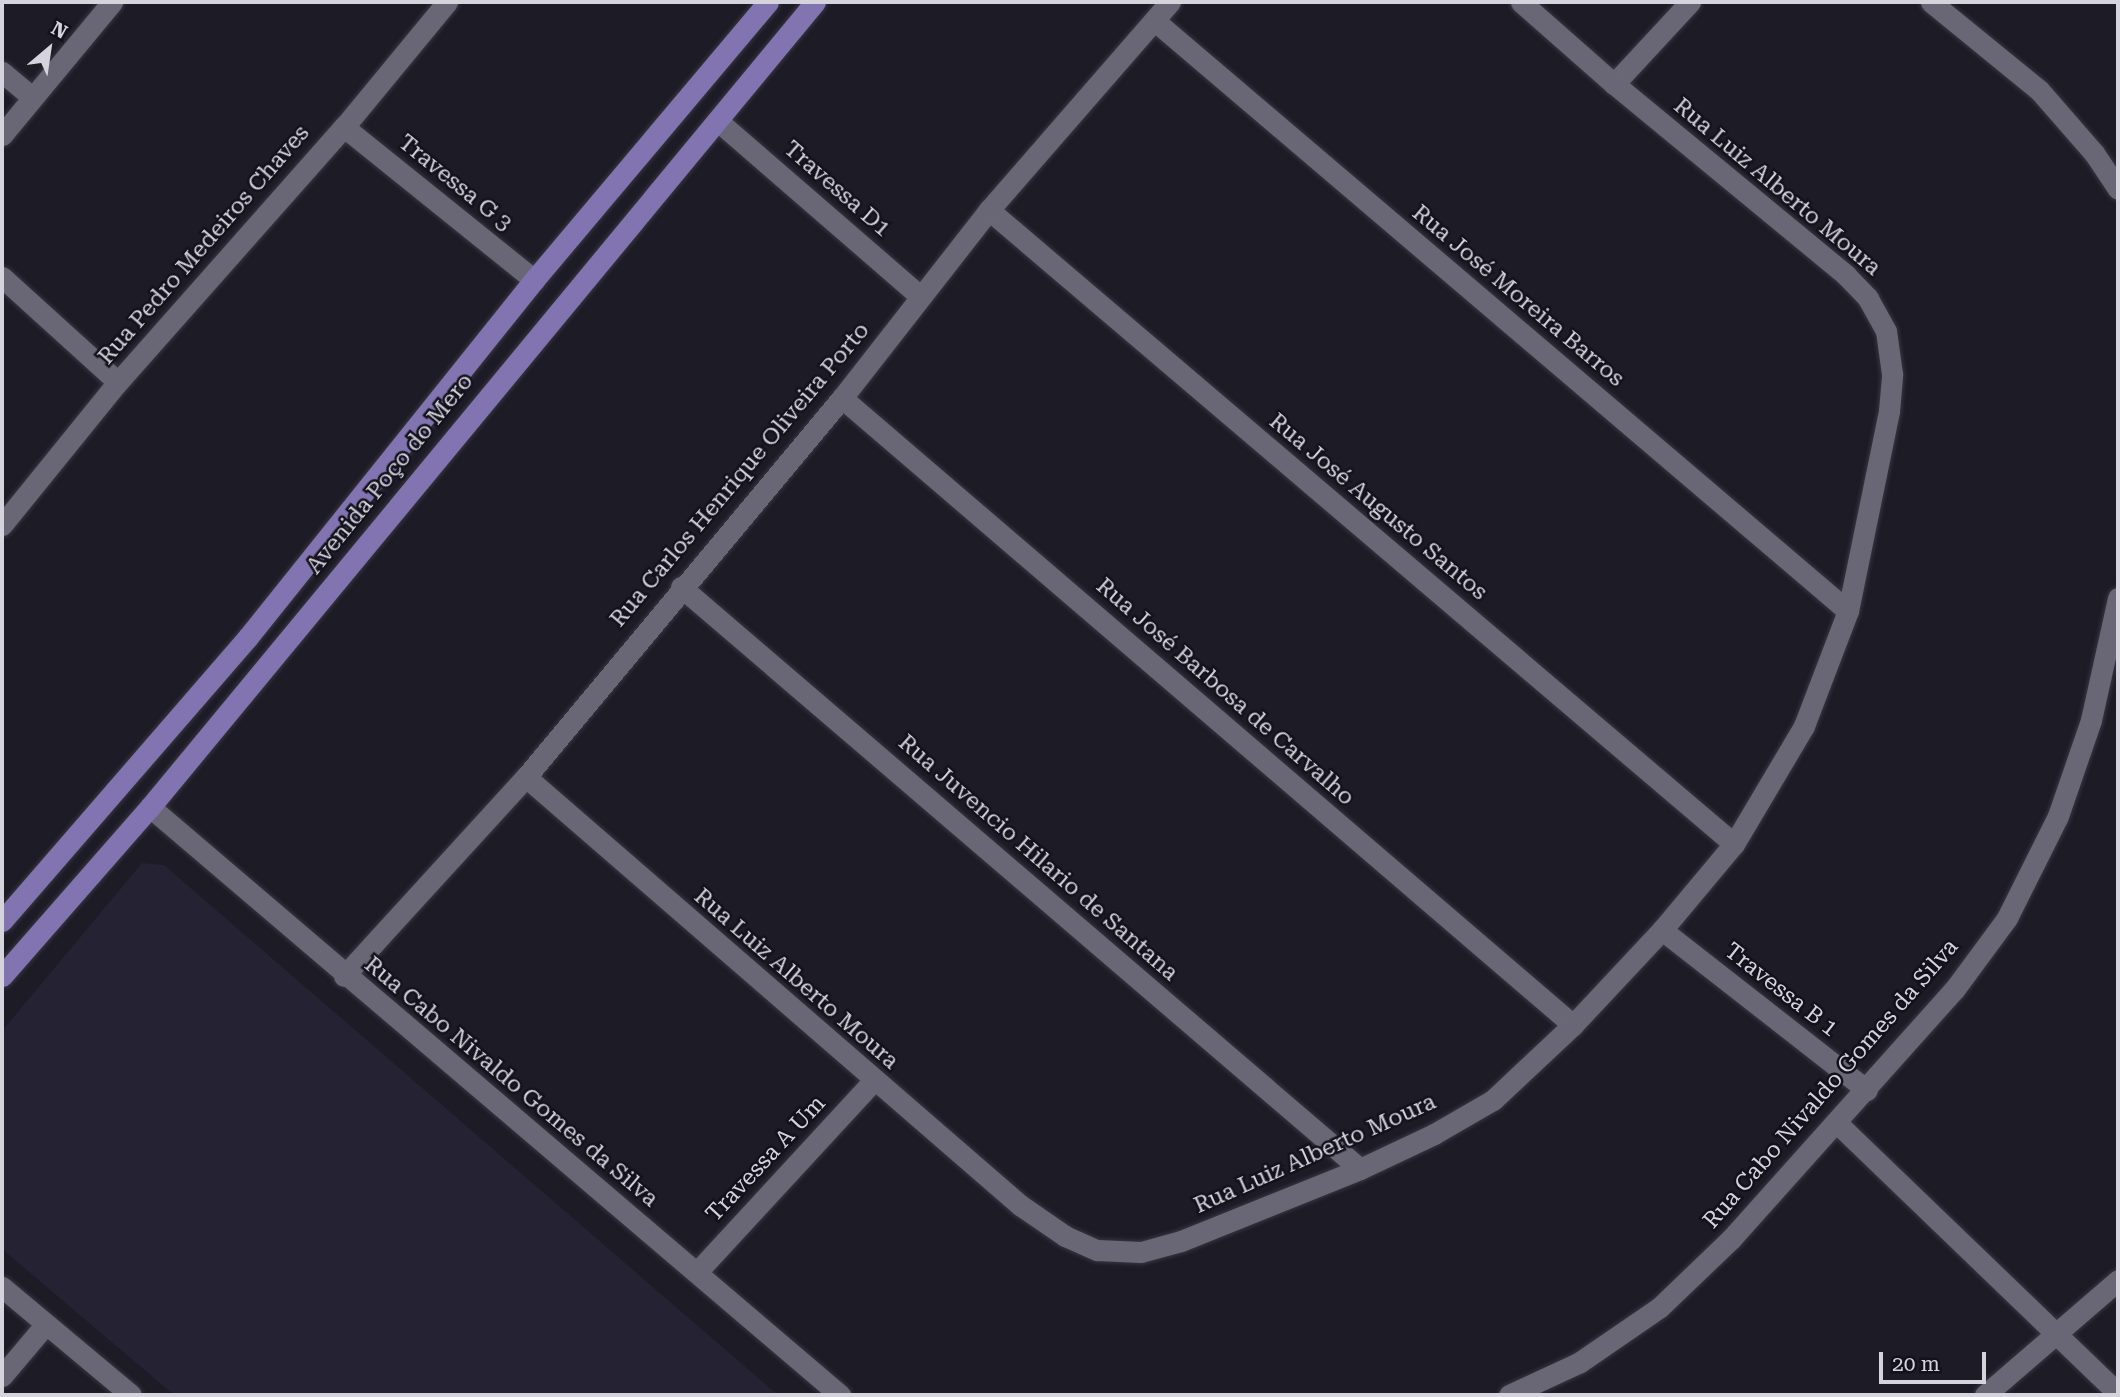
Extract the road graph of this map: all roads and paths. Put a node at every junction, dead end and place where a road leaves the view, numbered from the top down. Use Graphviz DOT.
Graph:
graph roads {
  1 [pos="112,2"];
  2 [pos="447,2"];
  3 [pos="768,2"];
  4 [pos="815,2"];
  5 [pos="1170,2"];
  6 [pos="1521,2"];
  7 [pos="1690,2"];
  8 [pos="1931,2"];
  9 [pos="1155,20"];
  10 [pos="2,72"];
  11 [pos="1614,85"];
  12 [pos="32,97"];
  13 [pos="719,122"];
  14 [pos="344,127"];
  15 [pos="2,135"];
  16 [pos="2118,189"];
  17 [pos="989,210"];
  18 [pos="2,277"];
  19 [pos="534,280"];
  20 [pos="920,296"];
  21 [pos="118,382"];
  22 [pos="842,398"];
  23 [pos="2,525"];
  24 [pos="681,587"];
  25 [pos="2118,598"];
  26 [pos="1848,611"];
  27 [pos="526,777"];
  28 [pos="150,807"];
  29 [pos="1734,844"];
  30 [pos="2,921"];
  31 [pos="1662,930"];
  32 [pos="2,976"];
  33 [pos="344,976"];
  34 [pos="1573,1025"];
  35 [pos="873,1082"];
  36 [pos="1867,1090"];
  37 [pos="1837,1123"];
  38 [pos="1360,1169"];
  39 [pos="697,1272"];
  40 [pos="2118,1280"];
  41 [pos="2,1287"];
  42 [pos="46,1324"];
  43 [pos="2054,1333"];
  44 [pos="2,1376"];
  45 [pos="2118,1393"];
  46 [pos="131,1395"];
  47 [pos="840,1395"];
  48 [pos="1509,1395"];
  49 [pos="1985,1395"];
  1 -- 12 [label="street"];
  2 -- 14 [label="street, Rua Pedro Medeiros Chaves"];
  3 -- 19 [label="main road, Avenida Poço do Mero"];
  4 -- 13 [label="main road, Avenida Poço do Mero"];
  5 -- 9 [label="street, Rua Carlos Henrique Oliveira Porto"];
  6 -- 11 [label="street, Rua Luiz Alberto Moura"];
  7 -- 11 [label="street"];
  8 -- 16 [label="street"];
  9 -- 17 [label="street, Rua Carlos Henrique Oliveira Porto"];
  9 -- 26 [label="street, Rua José Moreira Barros"];
  10 -- 12 [label="street"];
  11 -- 26 [label="street, Rua Luiz Alberto Moura"];
  12 -- 15 [label="street"];
  13 -- 20 [label="street, Travessa D1"];
  13 -- 28 [label="main road, Avenida Poço do Mero"];
  14 -- 19 [label="street, Travessa G 3"];
  14 -- 21 [label="street, Rua Pedro Medeiros Chaves"];
  17 -- 20 [label="street, Rua Carlos Henrique Oliveira Porto"];
  17 -- 29 [label="street, Rua José Augusto Santos"];
  18 -- 21 [label="street"];
  19 -- 30 [label="main road, Avenida Poço do Mero"];
  20 -- 22 [label="street, Rua Carlos Henrique Oliveira Porto"];
  21 -- 23 [label="street, Rua Pedro Medeiros Chaves"];
  22 -- 24 [label="street, Rua Carlos Henrique Oliveira Porto"];
  22 -- 34 [label="street, Rua José Barbosa de Carvalho"];
  24 -- 27 [label="street, Rua Carlos Henrique Oliveira Porto"];
  24 -- 38 [label="street, Rua Juvencio Hilario de Santana"];
  25 -- 36 [label="street, Rua Cabo Nivaldo Gomes da Silva"];
  26 -- 29 [label="street, Rua Luiz Alberto Moura"];
  27 -- 33 [label="street, Rua Carlos Henrique Oliveira Porto"];
  27 -- 35 [label="street, Rua Luiz Alberto Moura"];
  28 -- 32 [label="main road, Avenida Poço do Mero"];
  28 -- 33 [label="street, Rua Cabo Nivaldo Gomes da Silva"];
  29 -- 31 [label="street, Rua Luiz Alberto Moura"];
  31 -- 34 [label="street, Rua Luiz Alberto Moura"];
  31 -- 36 [label="street, Travessa B 1"];
  33 -- 39 [label="street, Rua Cabo Nivaldo Gomes da Silva"];
  34 -- 38 [label="street, Rua Luiz Alberto Moura"];
  35 -- 38 [label="street, Rua Luiz Alberto Moura"];
  35 -- 39 [label="street, Travessa A Um"];
  36 -- 37 [label="street, Rua Cabo Nivaldo Gomes da Silva"];
  37 -- 43 [label="street"];
  37 -- 48 [label="street, Rua Cabo Nivaldo Gomes da Silva"];
  39 -- 47 [label="street, Rua Cabo Nivaldo Gomes da Silva"];
  40 -- 43 [label="street"];
  41 -- 42 [label="street"];
  42 -- 44 [label="street"];
  42 -- 46 [label="street"];
  43 -- 45 [label="street"];
  43 -- 49 [label="street"];
}
